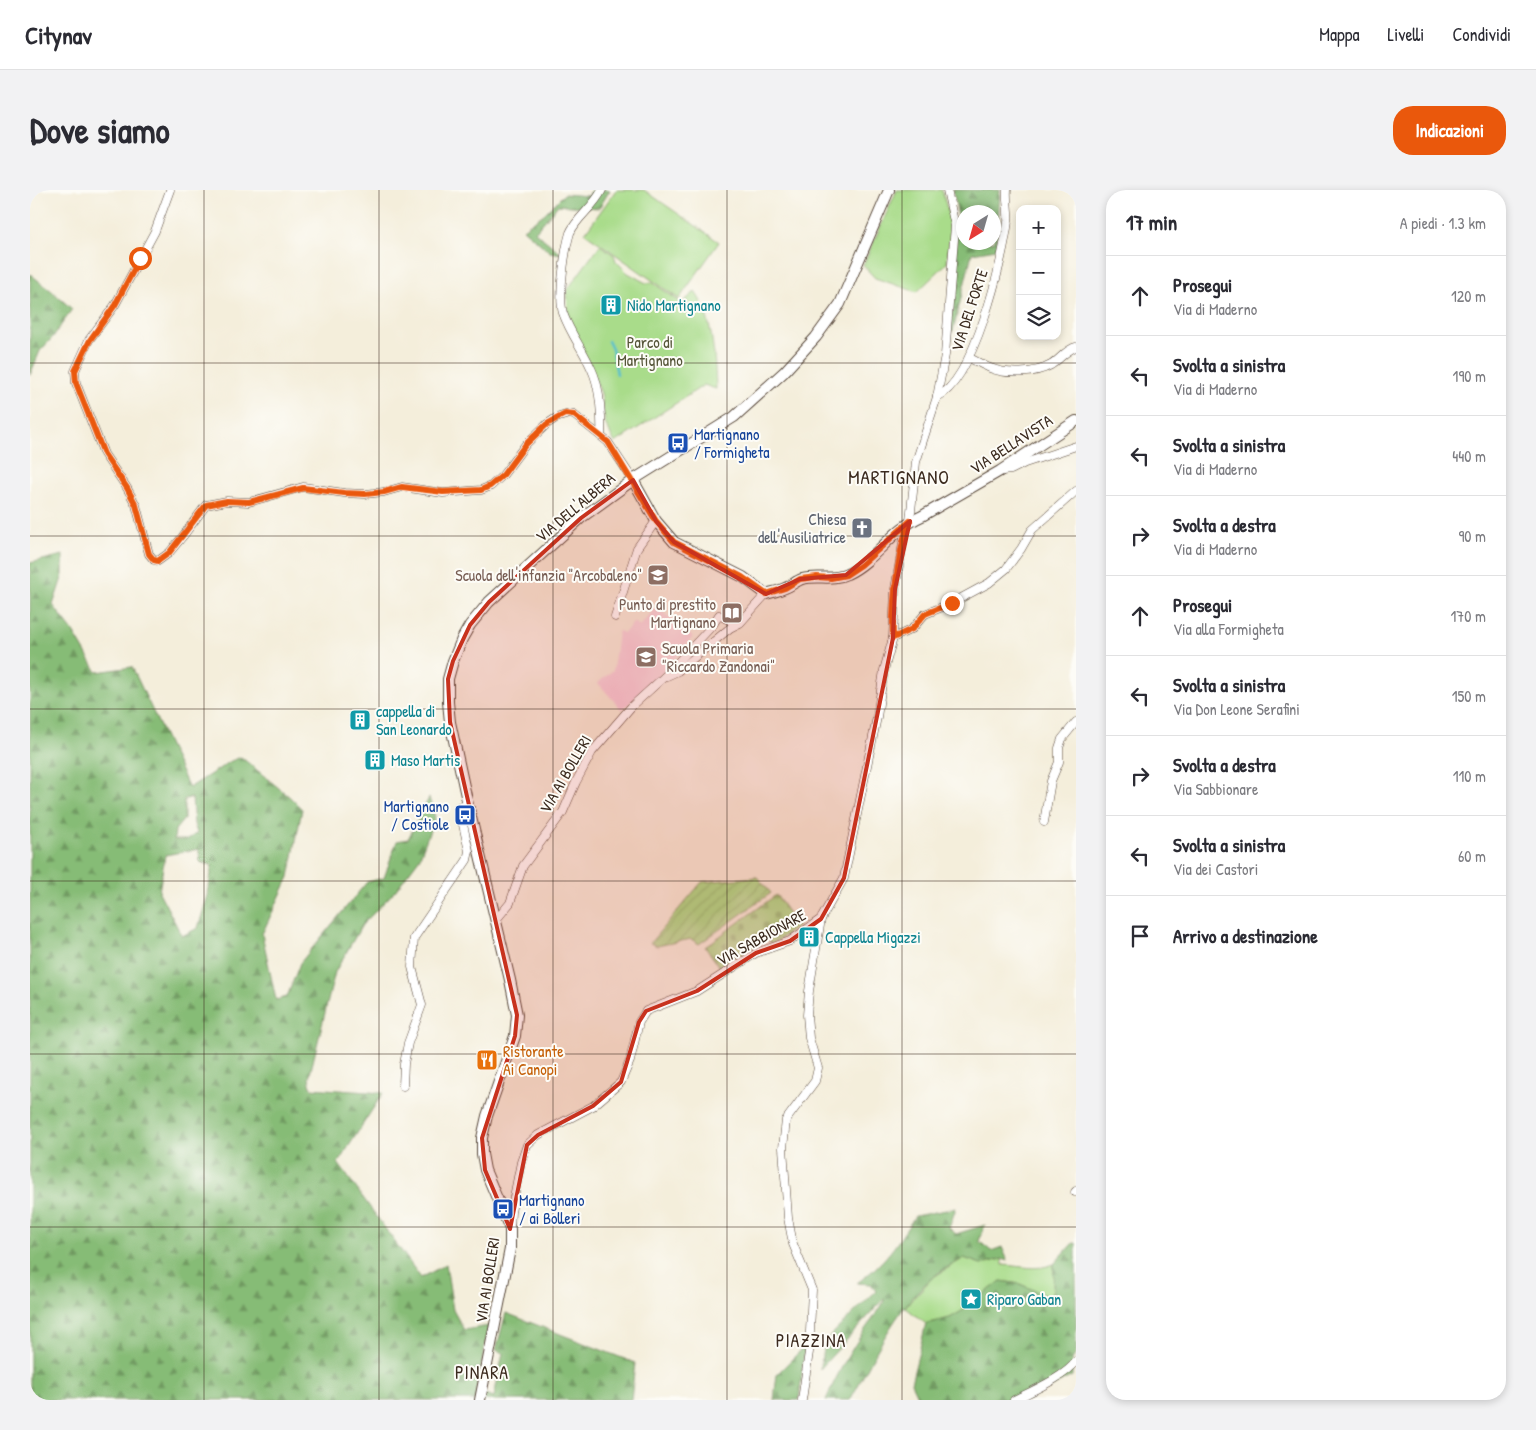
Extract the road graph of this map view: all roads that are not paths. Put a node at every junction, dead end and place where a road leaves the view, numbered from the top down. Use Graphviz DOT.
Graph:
graph roads {
  1 [pos="170,190"];
  2 [pos="602,190"];
  3 [pos="889,190"];
  4 [pos="947,190"];
  5 [pos="1007,190"];
  6 [pos="1076,347"];
  7 [pos="969,358"];
  8 [pos="937,397"];
  9 [pos="1076,421"];
  10 [pos="601,436"];
  11 [pos="1076,446"];
  12 [pos="1000,471"];
  13 [pos="632,480"];
  14 [pos="1076,491"];
  15 [pos="656,521"];
  16 [pos="910,521"];
  17 [pos="766,594"];
  18 [pos="615,617"];
  19 [pos="736,624"];
  20 [pos="893,638"];
  21 [pos="665,676"];
  22 [pos="1076,722"];
  23 [pos="468,805"];
  24 [pos="1044,822"];
  25 [pos="821,919"];
  26 [pos="496,920"];
  27 [pos="403,1086"];
  28 [pos="510,1229"];
  29 [pos="1076,1361"];
  30 [pos="480,1400"];
  31 [pos="802,1400"];
  32 [pos="1014,1400"];
  1 -- 10 [label="street"];
  2 -- 10 [label="street"];
  3 -- 13 [label="street, VIA DELL'ALBERA"];
  4 -- 8 [label="street, VIA DEL FORTE"];
  5 -- 7 [label="street, VIA DEL FORTE"];
  6 -- 7 [label="street"];
  7 -- 8 [label="street, VIA DEL FORTE"];
  8 -- 16 [label="street, VIA DEL FORTE"];
  9 -- 12 [label="street, VIA BELLAVISTA"];
  10 -- 13 [label="street"];
  11 -- 12 [label="street"];
  12 -- 16 [label="street, VIA BELLAVISTA"];
  13 -- 15 [label="street"];
  13 -- 23 [label="street, VIA DELL'ALBERA"];
  14 -- 20 [label="street"];
  15 -- 17 [label="street"];
  15 -- 18 [label="street"];
  16 -- 17 [label="street, VIA BELLAVISTA"];
  16 -- 20 [label="street, VIA SABBIONARE"];
  17 -- 19 [label="street"];
  19 -- 21 [label="street"];
  19 -- 21 [label="street"];
  20 -- 25 [label="street, VIA SABBIONARE"];
  21 -- 26 [label="street, VIA AI BOLLERI"];
  22 -- 24 [label="street"];
  23 -- 26 [label="street, VIA DELL'ALBERA"];
  23 -- 27 [label="street"];
  25 -- 28 [label="street, VIA SABBIONARE"];
  25 -- 31 [label="street"];
  26 -- 28 [label="street, VIA AI BOLLERI"];
  28 -- 30 [label="street, VIA AI BOLLERI"];
  29 -- 32 [label="street"];
}
